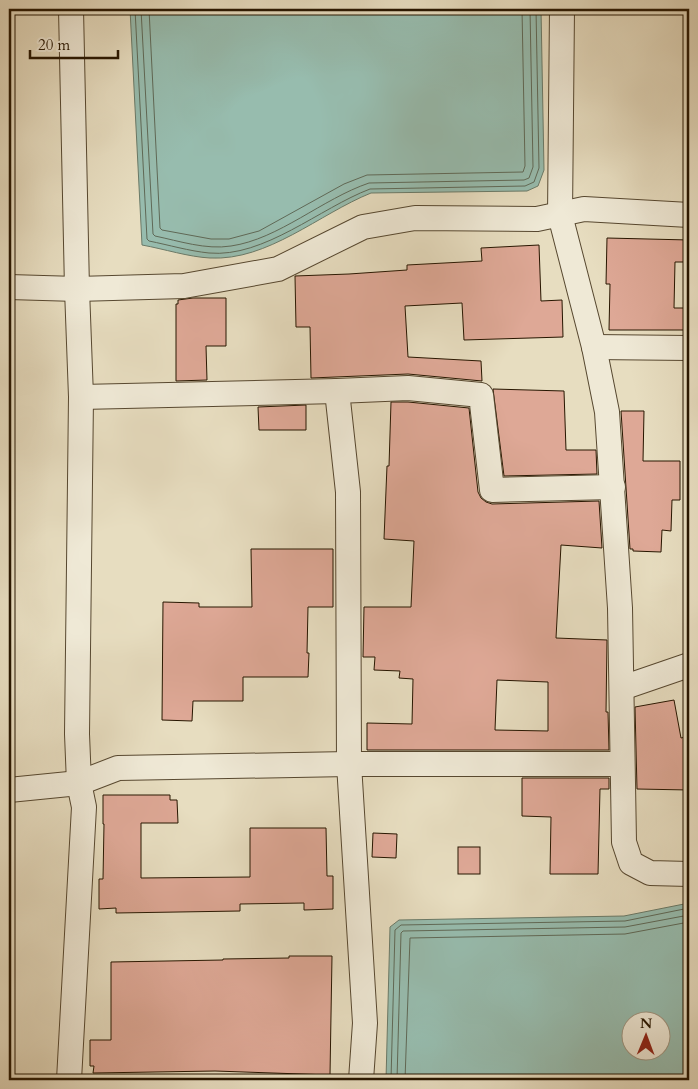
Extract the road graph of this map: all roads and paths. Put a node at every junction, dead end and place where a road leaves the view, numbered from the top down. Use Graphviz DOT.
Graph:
graph roads {
  1 [pos="71,9"];
  2 [pos="562,9"];
  3 [pos="560,215"];
  4 [pos="689,215"];
  5 [pos="9,287"];
  6 [pos="77,289"];
  7 [pos="594,347"];
  8 [pos="689,348"];
  9 [pos="337,390"];
  10 [pos="81,397"];
  11 [pos="613,487"];
  12 [pos="689,665"];
  13 [pos="622,688"];
  14 [pos="349,764"];
  15 [pos="622,764"];
  16 [pos="79,783"];
  17 [pos="9,790"];
  18 [pos="689,874"];
  19 [pos="69,1080"];
  20 [pos="361,1080"];
  1 -- 6 [label="street"];
  2 -- 3 [label="street"];
  3 -- 4 [label="street"];
  3 -- 6 [label="street"];
  3 -- 7 [label="street"];
  5 -- 6 [label="street"];
  6 -- 10 [label="street"];
  7 -- 8 [label="street"];
  7 -- 11 [label="street"];
  9 -- 10 [label="street"];
  9 -- 11 [label="street"];
  9 -- 14 [label="street"];
  10 -- 16 [label="street"];
  11 -- 13 [label="street"];
  12 -- 13 [label="street"];
  13 -- 15 [label="street"];
  14 -- 15 [label="street"];
  14 -- 16 [label="street"];
  14 -- 20 [label="street"];
  15 -- 18 [label="street"];
  16 -- 17 [label="street"];
  16 -- 19 [label="street"];
}
